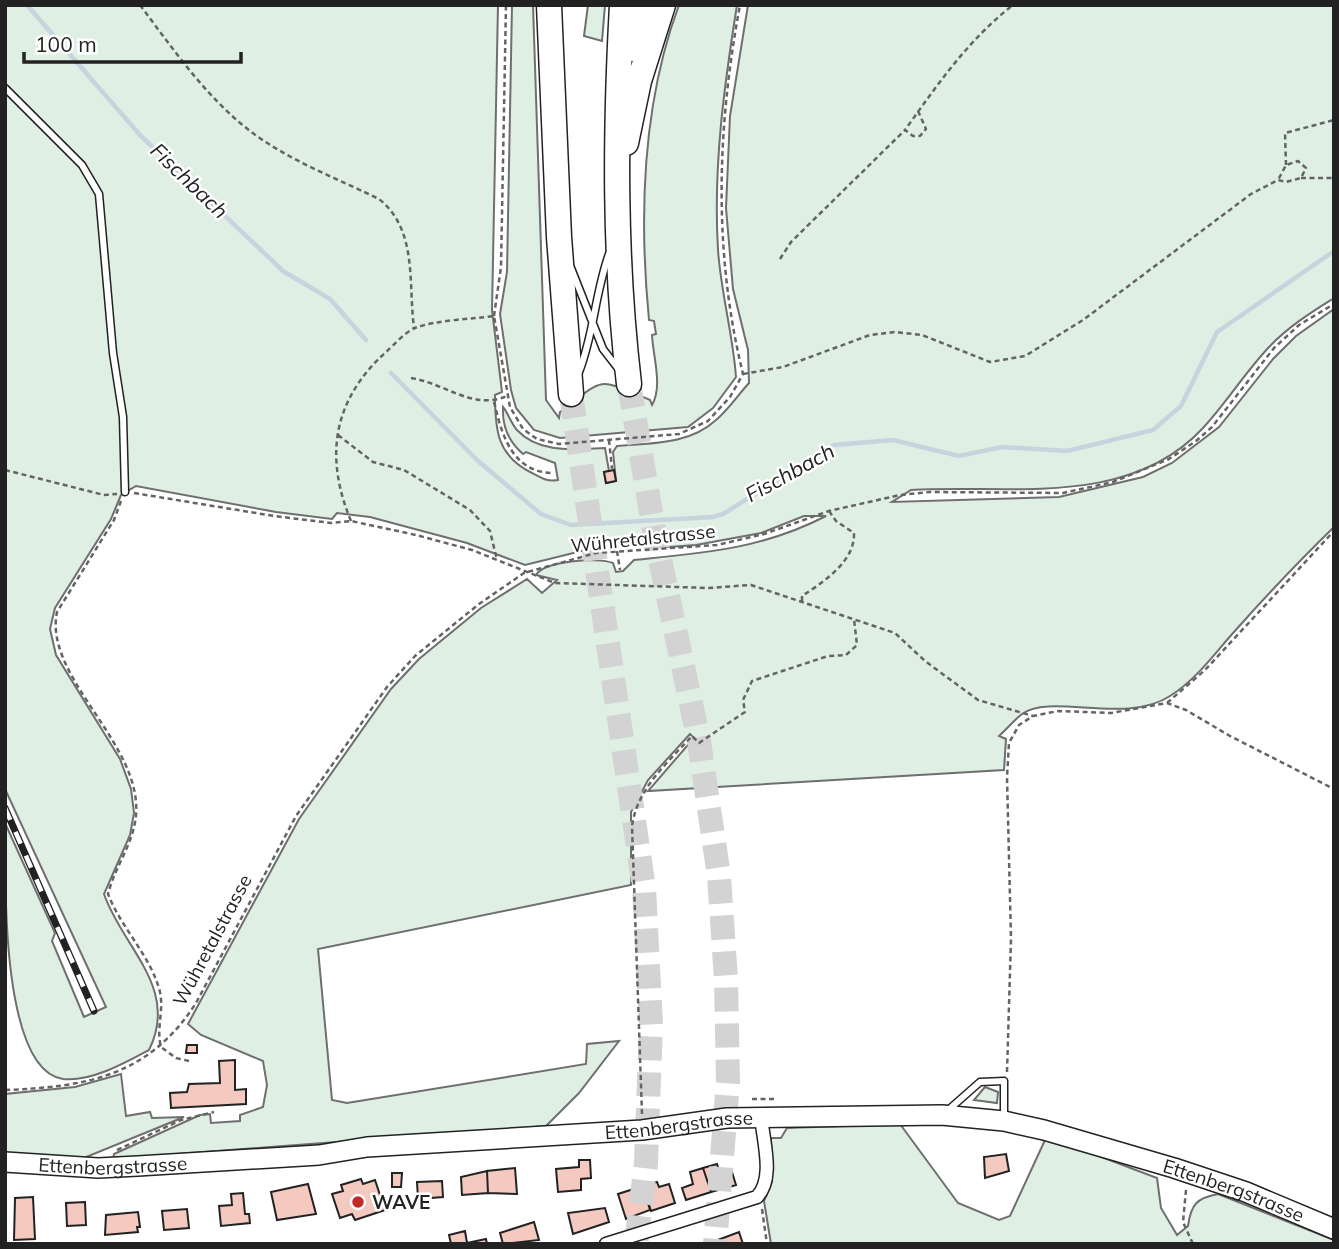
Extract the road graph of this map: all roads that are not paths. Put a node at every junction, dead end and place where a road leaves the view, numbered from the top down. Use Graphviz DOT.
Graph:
graph roads {
  1 [pos="549,5"];
  2 [pos="564,5"];
  3 [pos="622,5"];
  4 [pos="642,5"];
  5 [pos="663,5"];
  6 [pos="5,88"];
  7 [pos="615,126"];
  8 [pos="557,185"];
  9 [pos="615,192"];
  10 [pos="617,235"];
  11 [pos="559,237"];
  12 [pos="592,321"];
  13 [pos="629,384"];
  14 [pos="571,394"];
  15 [pos="125,492"];
  16 [pos="942,1115"];
  17 [pos="761,1116"];
  18 [pos="1004,1121"];
  19 [pos="5,1162"];
  20 [pos="1334,1229"];
  21 [pos="606,1244"];
  1 -- 8 [label="highway"];
  2 -- 8 [label="highway"];
  3 -- 7 [label="highway"];
  4 -- 7 [label="highway"];
  5 -- 9 [label="highway"];
  6 -- 15 [label="lane"];
  7 -- 9 [label="highway"];
  8 -- 11 [label="highway"];
  9 -- 10 [label="highway"];
  10 -- 12 [label="lane"];
  10 -- 13 [label="highway"];
  11 -- 12 [label="lane"];
  11 -- 14 [label="highway"];
  12 -- 13 [label="lane"];
  12 -- 14 [label="lane"];
  16 -- 17 [label="street, Ettenbergstrasse"];
  16 -- 18 [label="street, Ettenbergstrasse"];
  16 -- 18 [label="lane"];
  17 -- 19 [label="street, Ettenbergstrasse"];
  17 -- 21 [label="street"];
  18 -- 20 [label="street, Ettenbergstrasse"];
}
